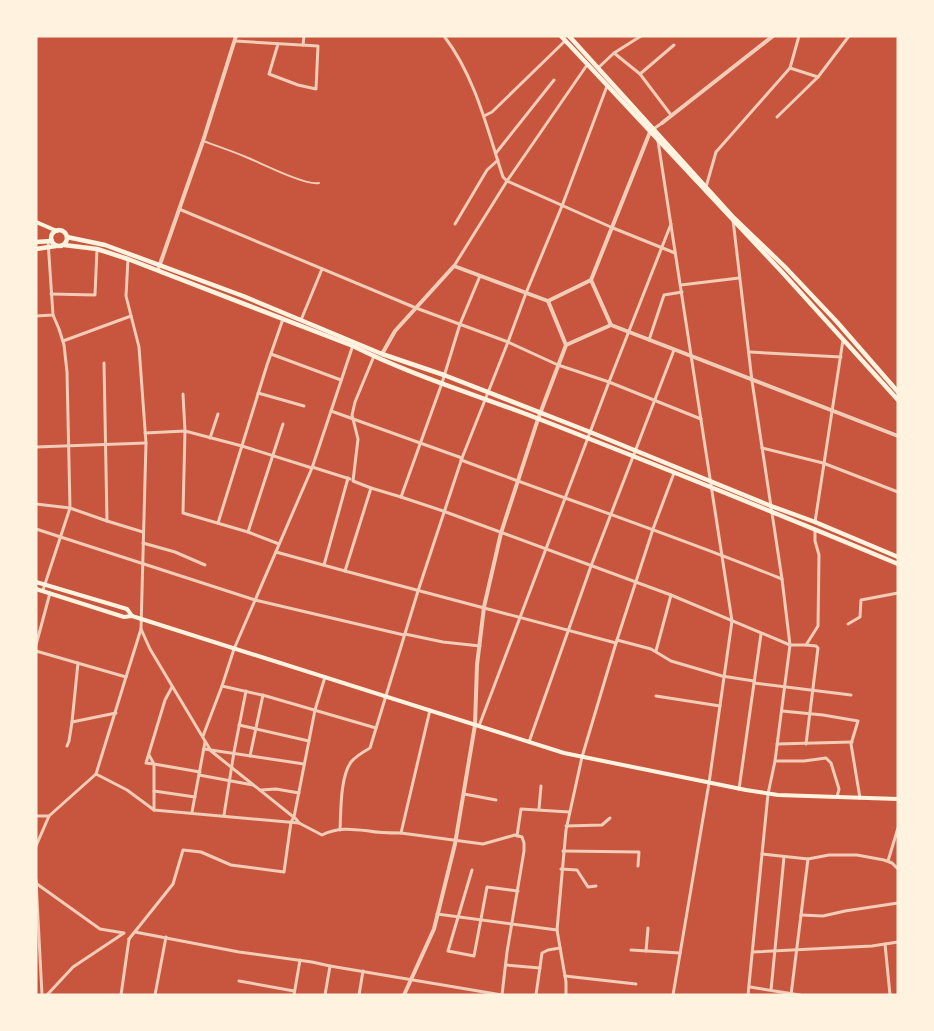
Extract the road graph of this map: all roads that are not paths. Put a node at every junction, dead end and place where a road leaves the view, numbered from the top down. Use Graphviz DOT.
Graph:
graph roads {
  1 [pos="304,36"];
  2 [pos="444,36"];
  3 [pos="560,36"];
  4 [pos="569,36"];
  5 [pos="641,36"];
  6 [pos="773,36"];
  7 [pos="799,36"];
  8 [pos="849,36"];
  9 [pos="235,39"];
  10 [pos="565,41"];
  11 [pos="278,44"];
  12 [pos="303,45"];
  13 [pos="674,45"];
  14 [pos="614,53"];
  15 [pos="587,65"];
  16 [pos="598,68"];
  17 [pos="790,68"];
  18 [pos="640,74"];
  19 [pos="818,77"];
  20 [pos="554,80"];
  21 [pos="607,86"];
  22 [pos="671,115"];
  23 [pos="484,116"];
  24 [pos="776,117"];
  25 [pos="662,123"];
  26 [pos="652,130"];
  27 [pos="203,141"];
  28 [pos="658,141"];
  29 [pos="495,153"];
  30 [pos="498,160"];
  31 [pos="507,181"];
  32 [pos="319,183"];
  33 [pos="706,187"];
  34 [pos="562,206"];
  35 [pos="179,209"];
  36 [pos="732,216"];
  37 [pos="36,222"];
  38 [pos="733,222"];
  39 [pos="671,223"];
  40 [pos="455,224"];
  41 [pos="613,228"];
  42 [pos="54,230"];
  43 [pos="67,237"];
  44 [pos="48,241"];
  45 [pos="36,242"];
  46 [pos="64,245"];
  47 [pos="56,246"];
  48 [pos="49,247"];
  49 [pos="97,248"];
  50 [pos="662,248"];
  51 [pos="36,249"];
  52 [pos="676,254"];
  53 [pos="128,259"];
  54 [pos="159,265"];
  55 [pos="454,266"];
  56 [pos="322,269"];
  57 [pos="157,271"];
  58 [pos="480,276"];
  59 [pos="739,278"];
  60 [pos="591,280"];
  61 [pos="681,285"];
  62 [pos="682,292"];
  63 [pos="526,293"];
  64 [pos="52,294"];
  65 [pos="548,301"];
  66 [pos="416,308"];
  67 [pos="53,315"];
  68 [pos="36,316"];
  69 [pos="131,316"];
  70 [pos="283,319"];
  71 [pos="301,320"];
  72 [pos="460,324"];
  73 [pos="612,325"];
  74 [pos="629,332"];
  75 [pos="648,340"];
  76 [pos="843,340"];
  77 [pos="63,341"];
  78 [pos="508,342"];
  79 [pos="353,344"];
  80 [pos="566,345"];
  81 [pos="674,350"];
  82 [pos="750,352"];
  83 [pos="271,354"];
  84 [pos="382,354"];
  85 [pos="374,356"];
  86 [pos="692,357"];
  87 [pos="841,357"];
  88 [pos="104,363"];
  89 [pos="558,365"];
  90 [pos="444,376"];
  91 [pos="341,380"];
  92 [pos="752,381"];
  93 [pos="610,382"];
  94 [pos="442,383"];
  95 [pos="487,392"];
  96 [pos="898,392"];
  97 [pos="258,393"];
  98 [pos="183,394"];
  99 [pos="484,399"];
  100 [pos="655,400"];
  101 [pos="898,400"];
  102 [pos="304,406"];
  103 [pos="331,411"];
  104 [pos="833,412"];
  105 [pos="540,413"];
  106 [pos="218,414"];
  107 [pos="354,419"];
  108 [pos="538,419"];
  109 [pos="701,419"];
  110 [pos="283,424"];
  111 [pos="185,431"];
  112 [pos="590,432"];
  113 [pos="145,433"];
  114 [pos="898,436"];
  115 [pos="210,438"];
  116 [pos="587,438"];
  117 [pos="146,443"];
  118 [pos="106,444"];
  119 [pos="420,444"];
  120 [pos="36,446"];
  121 [pos="68,446"];
  122 [pos="242,446"];
  123 [pos="762,448"];
  124 [pos="636,451"];
  125 [pos="273,456"];
  126 [pos="634,457"];
  127 [pos="462,459"];
  128 [pos="824,463"];
  129 [pos="312,468"];
  130 [pos="674,473"];
  131 [pos="348,478"];
  132 [pos="354,480"];
  133 [pos="518,482"];
  134 [pos="711,482"];
  135 [pos="371,488"];
  136 [pos="712,488"];
  137 [pos="898,492"];
  138 [pos="401,497"];
  139 [pos="565,498"];
  140 [pos="36,504"];
  141 [pos="70,508"];
  142 [pos="771,509"];
  143 [pos="443,511"];
  144 [pos="611,514"];
  145 [pos="106,522"];
  146 [pos="815,522"];
  147 [pos="218,523"];
  148 [pos="653,528"];
  149 [pos="36,529"];
  150 [pos="815,529"];
  151 [pos="144,532"];
  152 [pos="248,532"];
  153 [pos="501,533"];
  154 [pos="61,537"];
  155 [pos="143,543"];
  156 [pos="279,544"];
  157 [pos="546,549"];
  158 [pos="276,552"];
  159 [pos="722,555"];
  160 [pos="898,556"];
  161 [pos="143,564"];
  162 [pos="898,564"];
  163 [pos="205,565"];
  164 [pos="324,565"];
  165 [pos="591,566"];
  166 [pos="345,571"];
  167 [pos="782,579"];
  168 [pos="36,582"];
  169 [pos="636,583"];
  170 [pos="45,584"];
  171 [pos="36,589"];
  172 [pos="43,590"];
  173 [pos="418,591"];
  174 [pos="50,593"];
  175 [pos="898,593"];
  176 [pos="671,595"];
  177 [pos="255,600"];
  178 [pos="484,607"];
  179 [pos="132,616"];
  180 [pos="520,617"];
  181 [pos="142,619"];
  182 [pos="732,621"];
  183 [pos="848,624"];
  184 [pos="140,629"];
  185 [pos="568,630"];
  186 [pos="761,634"];
  187 [pos="405,635"];
  188 [pos="616,642"];
  189 [pos="36,645"];
  190 [pos="790,645"];
  191 [pos="480,646"];
  192 [pos="806,646"];
  193 [pos="234,649"];
  194 [pos="36,651"];
  195 [pos="656,651"];
  196 [pos="78,663"];
  197 [pos="126,677"];
  198 [pos="325,677"];
  199 [pos="724,677"];
  200 [pos="754,682"];
  201 [pos="222,686"];
  202 [pos="172,687"];
  203 [pos="785,687"];
  204 [pos="246,691"];
  205 [pos="813,691"];
  206 [pos="263,695"];
  207 [pos="386,695"];
  208 [pos="851,695"];
  209 [pos="656,696"];
  210 [pos="720,706"];
  211 [pos="315,710"];
  212 [pos="430,710"];
  213 [pos="782,711"];
  214 [pos="116,713"];
  215 [pos="810,714"];
  216 [pos="72,722"];
  217 [pos="239,725"];
  218 [pos="477,726"];
  219 [pos="376,728"];
  220 [pos="256,730"];
  221 [pos="202,737"];
  222 [pos="309,741"];
  223 [pos="205,742"];
  224 [pos="529,742"];
  225 [pos="852,742"];
  226 [pos="778,744"];
  227 [pos="806,744"];
  228 [pos="67,746"];
  229 [pos="204,749"];
  230 [pos="211,751"];
  231 [pos="234,752"];
  232 [pos="250,756"];
  233 [pos="582,757"];
  234 [pos="775,760"];
  235 [pos="154,764"];
  236 [pos="304,764"];
  237 [pos="231,766"];
  238 [pos="96,774"];
  239 [pos="199,774"];
  240 [pos="229,781"];
  241 [pos="709,783"];
  242 [pos="255,786"];
  243 [pos="541,786"];
  244 [pos="739,789"];
  245 [pos="260,790"];
  246 [pos="154,792"];
  247 [pos="299,793"];
  248 [pos="464,794"];
  249 [pos="768,794"];
  250 [pos="195,797"];
  251 [pos="837,797"];
  252 [pos="860,798"];
  253 [pos="496,800"];
  254 [pos="898,800"];
  255 [pos="539,809"];
  256 [pos="154,810"];
  257 [pos="192,812"];
  258 [pos="569,812"];
  259 [pos="224,815"];
  260 [pos="36,816"];
  261 [pos="49,816"];
  262 [pos="294,817"];
  263 [pos="610,818"];
  264 [pos="291,822"];
  265 [pos="299,823"];
  266 [pos="566,826"];
  267 [pos="898,828"];
  268 [pos="340,830"];
  269 [pos="401,833"];
  270 [pos="517,836"];
  271 [pos="456,841"];
  272 [pos="36,846"];
  273 [pos="563,851"];
  274 [pos="762,854"];
  275 [pos="784,857"];
  276 [pos="808,859"];
  277 [pos="888,861"];
  278 [pos="638,866"];
  279 [pos="561,869"];
  280 [pos="898,869"];
  281 [pos="472,870"];
  282 [pos="37,882"];
  283 [pos="596,886"];
  284 [pos="518,891"];
  285 [pos="898,903"];
  286 [pos="437,914"];
  287 [pos="801,915"];
  288 [pos="459,917"];
  289 [pos="481,921"];
  290 [pos="512,924"];
  291 [pos="648,928"];
  292 [pos="557,930"];
  293 [pos="166,937"];
  294 [pos="130,939"];
  295 [pos="898,942"];
  296 [pos="885,944"];
  297 [pos="560,948"];
  298 [pos="631,950"];
  299 [pos="797,950"];
  300 [pos="646,951"];
  301 [pos="776,951"];
  302 [pos="753,952"];
  303 [pos="680,953"];
  304 [pos="300,960"];
  305 [pos="506,964"];
  306 [pos="330,966"];
  307 [pos="540,968"];
  308 [pos="363,971"];
  309 [pos="565,976"];
  310 [pos="410,978"];
  311 [pos="239,982"];
  312 [pos="636,984"];
  313 [pos="750,987"];
  314 [pos="771,990"];
  315 [pos="294,993"];
  316 [pos="791,994"];
  317 [pos="42,995"];
  318 [pos="47,995"];
  319 [pos="121,995"];
  320 [pos="155,995"];
  321 [pos="325,995"];
  322 [pos="359,995"];
  323 [pos="404,995"];
  324 [pos="502,995"];
  325 [pos="536,995"];
  326 [pos="566,995"];
  327 [pos="673,995"];
  328 [pos="748,995"];
  329 [pos="800,995"];
  330 [pos="890,995"];
  1 -- 12 [label="street"];
  2 -- 23 [label="street"];
  3 -- 10 [label="main road"];
  4 -- 16 [label="main road"];
  5 -- 14 [label="street"];
  6 -- 22 [label="street"];
  7 -- 17 [label="street"];
  8 -- 19 [label="street"];
  9 -- 11 [label="street"];
  9 -- 27 [label="street"];
  10 -- 15 [label="main road"];
  10 -- 23 [label="street"];
  11 -- 12 [label="street"];
  11 -- 12 [label="street"];
  13 -- 18 [label="street"];
  14 -- 16 [label="street"];
  14 -- 18 [label="street"];
  15 -- 21 [label="main road"];
  15 -- 31 [label="street"];
  16 -- 26 [label="main road"];
  17 -- 19 [label="street"];
  17 -- 33 [label="street"];
  18 -- 22 [label="street"];
  19 -- 24 [label="street"];
  20 -- 29 [label="street"];
  21 -- 26 [label="main road"];
  21 -- 34 [label="street"];
  22 -- 25 [label="street"];
  23 -- 29 [label="street"];
  25 -- 26 [label="street"];
  26 -- 28 [label="main road"];
  26 -- 33 [label="main road"];
  26 -- 41 [label="street"];
  27 -- 32 [label="street"];
  27 -- 35 [label="street"];
  28 -- 38 [label="main road"];
  28 -- 39 [label="street"];
  29 -- 30 [label="street"];
  30 -- 31 [label="street"];
  30 -- 40 [label="street"];
  31 -- 34 [label="street"];
  31 -- 55 [label="street"];
  33 -- 36 [label="main road"];
  34 -- 41 [label="street"];
  34 -- 63 [label="street"];
  35 -- 54 [label="street"];
  35 -- 56 [label="street"];
  36 -- 38 [label="street"];
  36 -- 96 [label="main road"];
  37 -- 42 [label="main road"];
  38 -- 59 [label="street"];
  38 -- 76 [label="main road"];
  39 -- 50 [label="street"];
  39 -- 52 [label="street"];
  41 -- 50 [label="street"];
  41 -- 60 [label="street"];
  42 -- 43 [label="main road"];
  42 -- 44 [label="main road"];
  43 -- 46 [label="main road"];
  43 -- 54 [label="main road"];
  44 -- 45 [label="main road"];
  44 -- 47 [label="main road"];
  44 -- 48 [label="street"];
  46 -- 47 [label="main road"];
  46 -- 49 [label="main road"];
  47 -- 48 [label="main road"];
  48 -- 51 [label="main road"];
  48 -- 64 [label="street"];
  49 -- 53 [label="main road"];
  49 -- 64 [label="street"];
  50 -- 52 [label="street"];
  50 -- 74 [label="street"];
  52 -- 61 [label="street"];
  53 -- 57 [label="main road"];
  53 -- 69 [label="street"];
  54 -- 57 [label="street"];
  54 -- 71 [label="main road"];
  55 -- 58 [label="street"];
  55 -- 66 [label="street"];
  56 -- 66 [label="street"];
  56 -- 71 [label="street"];
  57 -- 70 [label="main road"];
  58 -- 63 [label="street"];
  58 -- 72 [label="street"];
  59 -- 61 [label="street"];
  59 -- 82 [label="street"];
  60 -- 65 [label="street"];
  60 -- 73 [label="street"];
  61 -- 62 [label="street"];
  62 -- 75 [label="street"];
  62 -- 86 [label="street"];
  63 -- 65 [label="street"];
  63 -- 78 [label="street"];
  64 -- 67 [label="street"];
  65 -- 80 [label="street"];
  66 -- 72 [label="street"];
  66 -- 84 [label="street"];
  67 -- 68 [label="street"];
  67 -- 77 [label="street"];
  69 -- 77 [label="street"];
  69 -- 113 [label="street"];
  70 -- 79 [label="main road"];
  70 -- 83 [label="street"];
  71 -- 79 [label="main road"];
  72 -- 78 [label="street"];
  72 -- 90 [label="street"];
  73 -- 74 [label="street"];
  73 -- 80 [label="street"];
  74 -- 75 [label="street"];
  74 -- 93 [label="street"];
  75 -- 81 [label="street"];
  76 -- 87 [label="street"];
  76 -- 101 [label="main road"];
  77 -- 121 [label="street"];
  78 -- 89 [label="street"];
  78 -- 95 [label="street"];
  79 -- 84 [label="main road"];
  79 -- 85 [label="main road"];
  79 -- 91 [label="street"];
  80 -- 89 [label="street"];
  81 -- 86 [label="street"];
  81 -- 100 [label="street"];
  82 -- 87 [label="street"];
  82 -- 92 [label="street"];
  83 -- 91 [label="street"];
  83 -- 97 [label="street"];
  84 -- 90 [label="main road"];
  85 -- 94 [label="main road"];
  85 -- 107 [label="street"];
  86 -- 92 [label="street"];
  86 -- 109 [label="street"];
  87 -- 104 [label="street"];
  88 -- 118 [label="street"];
  89 -- 93 [label="street"];
  89 -- 105 [label="street"];
  90 -- 94 [label="street"];
  90 -- 95 [label="main road"];
  91 -- 103 [label="street"];
  92 -- 104 [label="street"];
  92 -- 123 [label="street"];
  93 -- 100 [label="street"];
  93 -- 112 [label="street"];
  94 -- 99 [label="main road"];
  94 -- 119 [label="street"];
  95 -- 99 [label="street"];
  95 -- 105 [label="main road"];
  97 -- 102 [label="street"];
  97 -- 122 [label="street"];
  98 -- 111 [label="street"];
  99 -- 108 [label="main road"];
  99 -- 127 [label="street"];
  100 -- 109 [label="street"];
  100 -- 124 [label="street"];
  103 -- 107 [label="street"];
  103 -- 129 [label="street"];
  104 -- 114 [label="street"];
  104 -- 128 [label="street"];
  105 -- 108 [label="street"];
  105 -- 112 [label="main road"];
  106 -- 115 [label="street"];
  107 -- 119 [label="street"];
  107 -- 132 [label="street"];
  108 -- 116 [label="main road"];
  108 -- 133 [label="street"];
  109 -- 134 [label="street"];
  110 -- 125 [label="street"];
  111 -- 113 [label="street"];
  111 -- 115 [label="street"];
  111 -- 147 [label="street"];
  112 -- 116 [label="street"];
  112 -- 124 [label="main road"];
  113 -- 117 [label="street"];
  115 -- 122 [label="street"];
  116 -- 126 [label="main road"];
  116 -- 139 [label="street"];
  117 -- 118 [label="street"];
  117 -- 151 [label="street"];
  118 -- 121 [label="street"];
  118 -- 145 [label="street"];
  119 -- 127 [label="street"];
  119 -- 138 [label="street"];
  120 -- 121 [label="street"];
  121 -- 141 [label="street"];
  122 -- 125 [label="street"];
  122 -- 147 [label="street"];
  123 -- 128 [label="street"];
  123 -- 142 [label="street"];
  124 -- 126 [label="street"];
  124 -- 134 [label="main road"];
  125 -- 129 [label="street"];
  125 -- 152 [label="street"];
  126 -- 130 [label="main road"];
  126 -- 144 [label="street"];
  127 -- 133 [label="street"];
  127 -- 143 [label="street"];
  128 -- 137 [label="street"];
  128 -- 146 [label="street"];
  129 -- 131 [label="street"];
  129 -- 156 [label="street"];
  130 -- 136 [label="main road"];
  130 -- 148 [label="street"];
  131 -- 132 [label="street"];
  131 -- 164 [label="street"];
  132 -- 135 [label="street"];
  133 -- 139 [label="street"];
  133 -- 153 [label="street"];
  134 -- 136 [label="street"];
  134 -- 142 [label="main road"];
  135 -- 138 [label="street"];
  135 -- 166 [label="street"];
  136 -- 142 [label="main road"];
  136 -- 159 [label="street"];
  138 -- 143 [label="street"];
  139 -- 144 [label="street"];
  139 -- 157 [label="street"];
  140 -- 141 [label="street"];
  141 -- 145 [label="street"];
  141 -- 154 [label="street"];
  142 -- 146 [label="main road"];
  142 -- 150 [label="main road"];
  142 -- 167 [label="street"];
  143 -- 153 [label="street"];
  143 -- 173 [label="street"];
  144 -- 148 [label="street"];
  144 -- 165 [label="street"];
  145 -- 151 [label="street"];
  146 -- 160 [label="main road"];
  147 -- 152 [label="street"];
  148 -- 159 [label="street"];
  148 -- 169 [label="street"];
  149 -- 154 [label="street"];
  150 -- 162 [label="main road"];
  150 -- 192 [label="street"];
  151 -- 155 [label="street"];
  152 -- 156 [label="street"];
  153 -- 157 [label="street"];
  153 -- 178 [label="street"];
  154 -- 161 [label="street"];
  154 -- 170 [label="street"];
  155 -- 161 [label="street"];
  155 -- 163 [label="street"];
  156 -- 158 [label="street"];
  157 -- 165 [label="street"];
  157 -- 180 [label="street"];
  158 -- 164 [label="street"];
  158 -- 177 [label="street"];
  159 -- 167 [label="street"];
  159 -- 182 [label="street"];
  161 -- 177 [label="street"];
  161 -- 181 [label="street"];
  164 -- 166 [label="street"];
  165 -- 169 [label="street"];
  165 -- 185 [label="street"];
  166 -- 173 [label="street"];
  167 -- 190 [label="street"];
  168 -- 170 [label="main road"];
  169 -- 176 [label="street"];
  169 -- 188 [label="street"];
  170 -- 172 [label="street"];
  170 -- 179 [label="main road"];
  171 -- 172 [label="main road"];
  172 -- 174 [label="main road"];
  173 -- 178 [label="street"];
  173 -- 187 [label="street"];
  174 -- 179 [label="main road"];
  174 -- 189 [label="street"];
  175 -- 183 [label="street"];
  176 -- 182 [label="street"];
  176 -- 195 [label="street"];
  177 -- 187 [label="street"];
  177 -- 193 [label="street"];
  178 -- 180 [label="street"];
  178 -- 191 [label="street"];
  179 -- 181 [label="main road"];
  180 -- 185 [label="street"];
  180 -- 218 [label="street"];
  181 -- 184 [label="street"];
  181 -- 193 [label="main road"];
  182 -- 186 [label="street"];
  182 -- 199 [label="street"];
  184 -- 197 [label="street"];
  184 -- 202 [label="street"];
  185 -- 188 [label="street"];
  185 -- 224 [label="street"];
  186 -- 190 [label="street"];
  186 -- 200 [label="street"];
  187 -- 191 [label="street"];
  187 -- 207 [label="street"];
  188 -- 195 [label="street"];
  188 -- 233 [label="street"];
  190 -- 192 [label="street"];
  190 -- 203 [label="street"];
  191 -- 218 [label="street"];
  192 -- 205 [label="street"];
  193 -- 198 [label="main road"];
  193 -- 201 [label="street"];
  194 -- 196 [label="street"];
  195 -- 199 [label="street"];
  196 -- 197 [label="street"];
  196 -- 216 [label="street"];
  197 -- 214 [label="street"];
  198 -- 207 [label="main road"];
  198 -- 211 [label="street"];
  199 -- 200 [label="street"];
  199 -- 210 [label="street"];
  200 -- 203 [label="street"];
  200 -- 244 [label="street"];
  201 -- 204 [label="street"];
  201 -- 221 [label="street"];
  202 -- 221 [label="street"];
  202 -- 235 [label="street"];
  203 -- 205 [label="street"];
  203 -- 213 [label="street"];
  204 -- 206 [label="street"];
  204 -- 217 [label="street"];
  205 -- 208 [label="street"];
  205 -- 215 [label="street"];
  206 -- 211 [label="street"];
  206 -- 220 [label="street"];
  207 -- 212 [label="main road"];
  207 -- 219 [label="street"];
  209 -- 210 [label="street"];
  210 -- 241 [label="street"];
  211 -- 219 [label="street"];
  211 -- 222 [label="street"];
  212 -- 218 [label="main road"];
  212 -- 269 [label="street"];
  213 -- 215 [label="street"];
  213 -- 226 [label="street"];
  214 -- 216 [label="street"];
  214 -- 238 [label="street"];
  215 -- 225 [label="street"];
  215 -- 227 [label="street"];
  216 -- 228 [label="street"];
  217 -- 220 [label="street"];
  217 -- 231 [label="street"];
  218 -- 224 [label="main road"];
  218 -- 248 [label="street"];
  219 -- 268 [label="street"];
  220 -- 222 [label="street"];
  220 -- 232 [label="street"];
  221 -- 223 [label="street"];
  222 -- 236 [label="street"];
  223 -- 229 [label="street"];
  223 -- 230 [label="street"];
  224 -- 233 [label="main road"];
  225 -- 227 [label="street"];
  225 -- 252 [label="street"];
  226 -- 227 [label="street"];
  226 -- 234 [label="street"];
  229 -- 230 [label="street"];
  229 -- 239 [label="street"];
  230 -- 231 [label="street"];
  230 -- 237 [label="street"];
  231 -- 232 [label="street"];
  231 -- 237 [label="street"];
  232 -- 236 [label="street"];
  233 -- 241 [label="main road"];
  233 -- 258 [label="street"];
  234 -- 249 [label="street"];
  234 -- 251 [label="street"];
  235 -- 239 [label="street"];
  235 -- 246 [label="street"];
  236 -- 247 [label="street"];
  237 -- 240 [label="street"];
  237 -- 242 [label="street"];
  238 -- 256 [label="street"];
  238 -- 261 [label="street"];
  239 -- 240 [label="street"];
  239 -- 250 [label="street"];
  240 -- 242 [label="street"];
  240 -- 259 [label="street"];
  241 -- 244 [label="main road"];
  241 -- 303 [label="street"];
  242 -- 245 [label="street"];
  243 -- 255 [label="street"];
  244 -- 249 [label="main road"];
  245 -- 247 [label="street"];
  245 -- 262 [label="street"];
  246 -- 250 [label="street"];
  246 -- 256 [label="street"];
  247 -- 262 [label="street"];
  248 -- 253 [label="street"];
  248 -- 271 [label="street"];
  249 -- 251 [label="main road"];
  249 -- 274 [label="street"];
  250 -- 257 [label="street"];
  251 -- 252 [label="main road"];
  252 -- 254 [label="main road"];
  255 -- 258 [label="street"];
  255 -- 270 [label="street"];
  256 -- 257 [label="street"];
  257 -- 259 [label="street"];
  258 -- 266 [label="street"];
  259 -- 264 [label="street"];
  260 -- 261 [label="street"];
  261 -- 272 [label="street"];
  262 -- 264 [label="street"];
  262 -- 265 [label="street"];
  263 -- 266 [label="street"];
  264 -- 265 [label="street"];
  264 -- 294 [label="street"];
  265 -- 268 [label="street"];
  266 -- 273 [label="street"];
  267 -- 277 [label="street"];
  268 -- 269 [label="street"];
  269 -- 271 [label="street"];
  270 -- 271 [label="street"];
  270 -- 284 [label="street"];
  271 -- 286 [label="street"];
  273 -- 278 [label="street"];
  273 -- 279 [label="street"];
  274 -- 275 [label="street"];
  274 -- 302 [label="street"];
  275 -- 276 [label="street"];
  275 -- 301 [label="street"];
  276 -- 277 [label="street"];
  276 -- 287 [label="street"];
  277 -- 280 [label="street"];
  279 -- 283 [label="street"];
  279 -- 292 [label="street"];
  281 -- 288 [label="street"];
  282 -- 317 [label="street"];
  282 -- 318 [label="street"];
  284 -- 289 [label="street"];
  284 -- 290 [label="street"];
  285 -- 287 [label="street"];
  286 -- 288 [label="street"];
  286 -- 310 [label="street"];
  287 -- 299 [label="street"];
  288 -- 289 [label="street"];
  288 -- 289 [label="street"];
  289 -- 290 [label="street"];
  290 -- 292 [label="street"];
  290 -- 305 [label="street"];
  291 -- 300 [label="street"];
  292 -- 297 [label="street"];
  293 -- 294 [label="street"];
  293 -- 304 [label="street"];
  293 -- 320 [label="street"];
  294 -- 319 [label="street"];
  295 -- 296 [label="street"];
  296 -- 299 [label="street"];
  296 -- 330 [label="street"];
  297 -- 307 [label="street"];
  297 -- 309 [label="street"];
  298 -- 300 [label="street"];
  299 -- 301 [label="street"];
  299 -- 316 [label="street"];
  300 -- 303 [label="street"];
  301 -- 302 [label="street"];
  301 -- 314 [label="street"];
  302 -- 313 [label="street"];
  303 -- 327 [label="street"];
  304 -- 306 [label="street"];
  304 -- 315 [label="street"];
  305 -- 307 [label="street"];
  305 -- 324 [label="street"];
  306 -- 308 [label="street"];
  306 -- 321 [label="street"];
  307 -- 325 [label="street"];
  308 -- 310 [label="street"];
  308 -- 322 [label="street"];
  309 -- 312 [label="street"];
  309 -- 326 [label="street"];
  310 -- 323 [label="street"];
  310 -- 324 [label="street"];
  311 -- 315 [label="street"];
  313 -- 314 [label="street"];
  313 -- 328 [label="street"];
  314 -- 316 [label="street"];
  316 -- 329 [label="street"];
}
